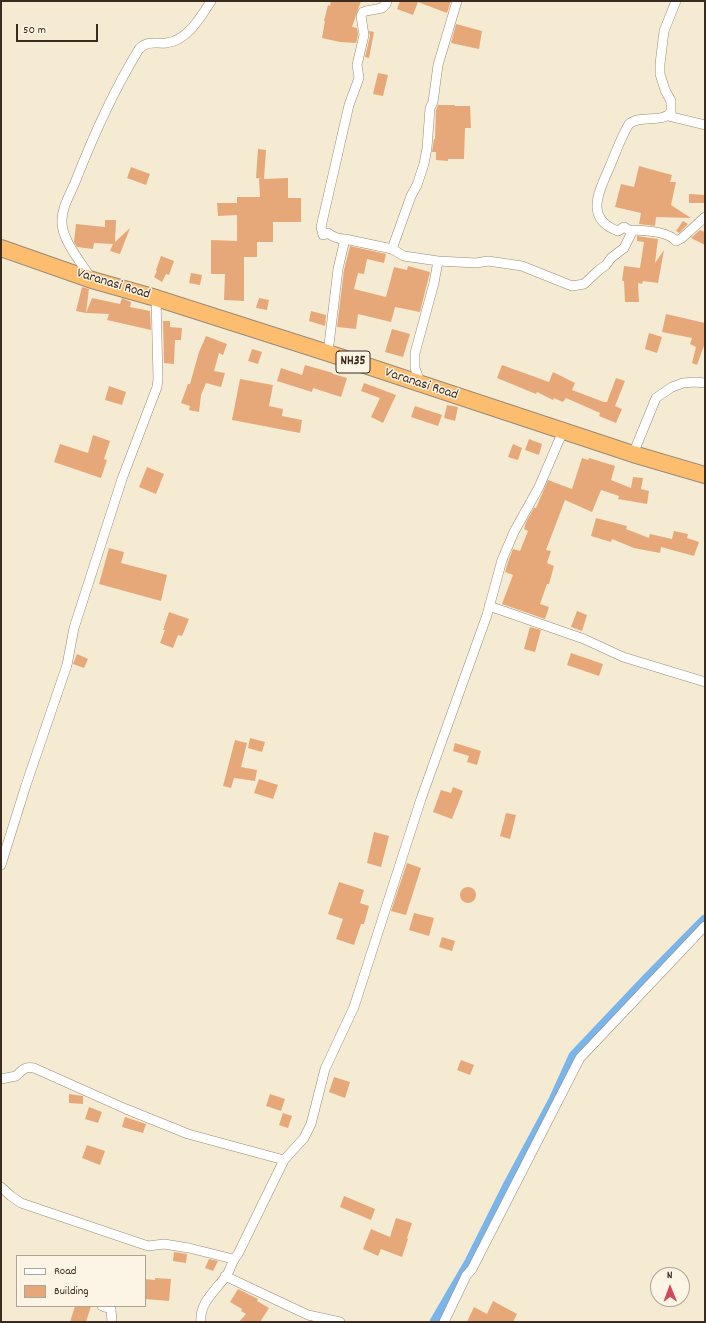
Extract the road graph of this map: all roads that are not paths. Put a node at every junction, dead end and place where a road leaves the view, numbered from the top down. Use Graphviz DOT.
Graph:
graph roads {
  1 [pos="211,1"];
  2 [pos="387,1"];
  3 [pos="457,1"];
  4 [pos="676,1"];
  5 [pos="668,116"];
  6 [pos="705,126"];
  7 [pos="705,217"];
  8 [pos="633,230"];
  9 [pos="345,239"];
  10 [pos="1,248"];
  11 [pos="392,249"];
  12 [pos="438,261"];
  13 [pos="92,280"];
  14 [pos="156,298"];
  15 [pos="328,353"];
  16 [pos="705,383"];
  17 [pos="421,385"];
  18 [pos="563,431"];
  19 [pos="633,454"];
  20 [pos="705,475"];
  21 [pos="489,606"];
  22 [pos="705,682"];
  23 [pos="1,865"];
  24 [pos="705,926"];
  25 [pos="1,1079"];
  26 [pos="284,1160"];
  27 [pos="1,1187"];
  28 [pos="233,1259"];
  29 [pos="225,1276"];
  30 [pos="106,1307"];
  31 [pos="112,1322"];
  32 [pos="201,1322"];
  33 [pos="340,1322"];
  34 [pos="444,1322"];
  1 -- 13 [label="street"];
  2 -- 9 [label="street"];
  3 -- 11 [label="street"];
  4 -- 5 [label="street"];
  5 -- 6 [label="street"];
  5 -- 8 [label="street"];
  7 -- 8 [label="street"];
  8 -- 12 [label="street"];
  9 -- 11 [label="street"];
  9 -- 15 [label="street"];
  10 -- 13 [label="highway, Varanasi Road / NH35"];
  11 -- 12 [label="street"];
  12 -- 17 [label="street"];
  13 -- 14 [label="highway, Varanasi Road / NH35"];
  14 -- 15 [label="highway, Varanasi Road / NH35"];
  14 -- 23 [label="street"];
  15 -- 17 [label="highway, Varanasi Road / NH35"];
  16 -- 19 [label="street"];
  17 -- 18 [label="highway, Varanasi Road / NH35"];
  18 -- 19 [label="highway, Varanasi Road / NH35"];
  18 -- 21 [label="street"];
  19 -- 20 [label="highway, Varanasi Road / NH35"];
  21 -- 22 [label="street"];
  21 -- 26 [label="street"];
  24 -- 34 [label="street"];
  25 -- 26 [label="street"];
  26 -- 28 [label="street"];
  27 -- 28 [label="street"];
  28 -- 29 [label="street"];
  29 -- 32 [label="street"];
  29 -- 33 [label="street"];
  30 -- 31 [label="street"];
}
